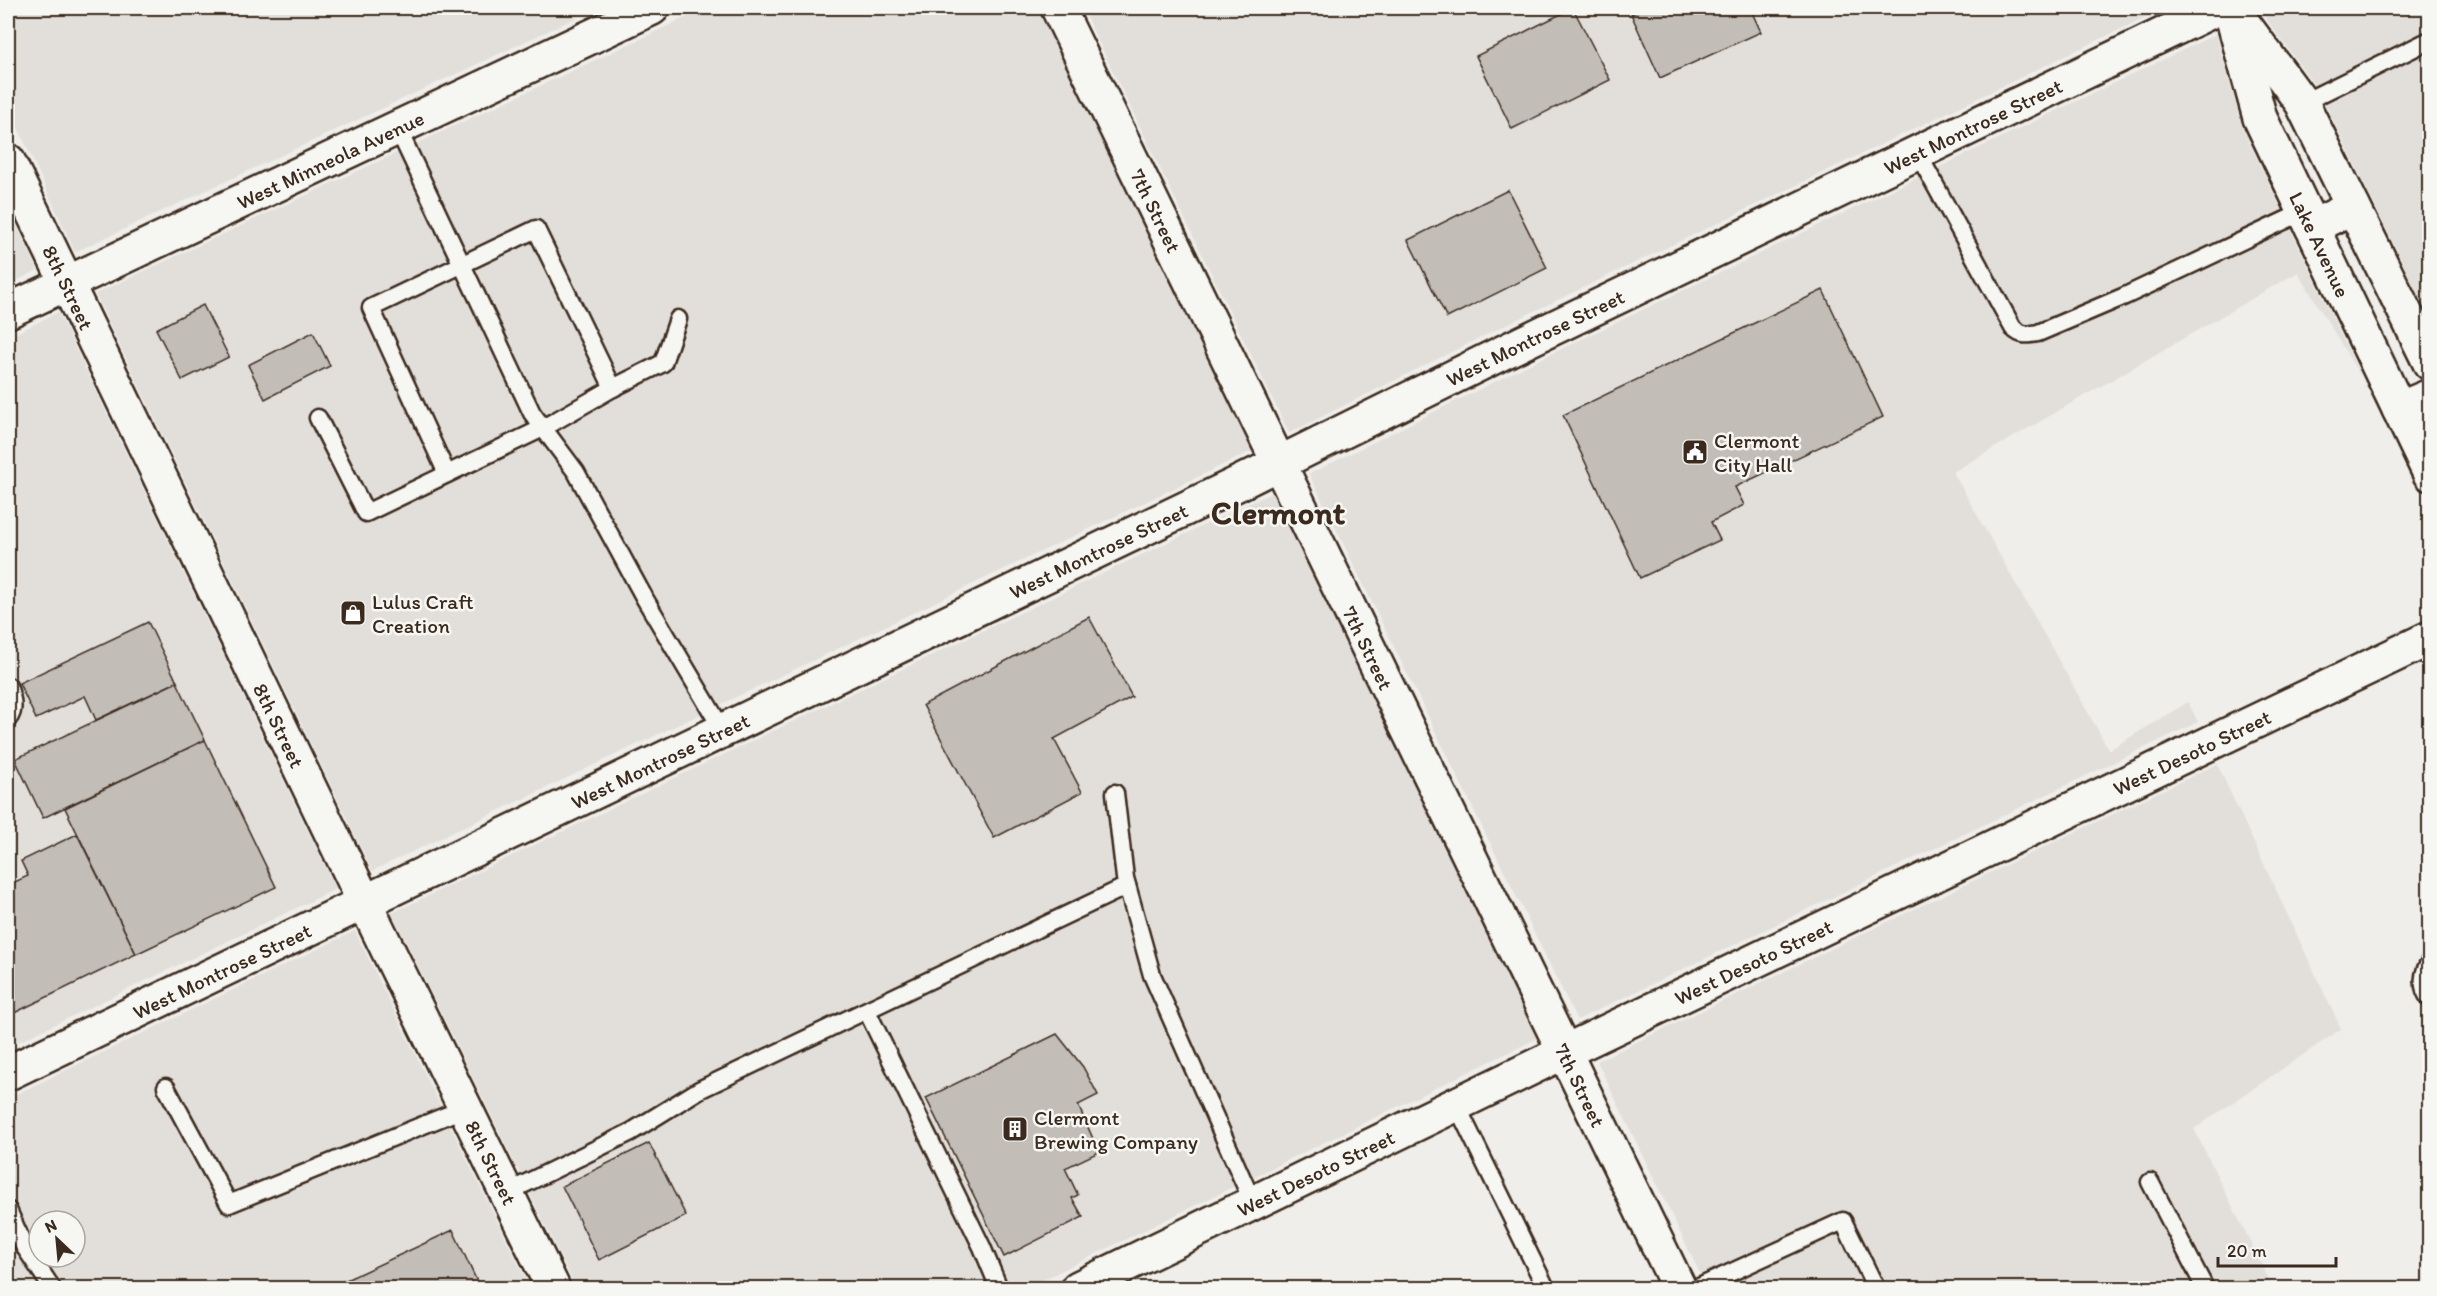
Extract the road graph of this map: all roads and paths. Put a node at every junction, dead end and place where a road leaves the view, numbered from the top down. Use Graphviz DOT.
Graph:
graph roads {
  1 [pos="652,8"];
  2 [pos="1058,8"];
  3 [pos="2218,8"];
  4 [pos="2231,8"];
  5 [pos="2430,39"];
  6 [pos="2302,103"];
  7 [pos="397,127"];
  8 [pos="1917,152"];
  9 [pos="8,160"];
  10 [pos="2353,207"];
  11 [pos="2308,219"];
  12 [pos="462,265"];
  13 [pos="67,282"];
  14 [pos="8,311"];
  15 [pos="678,319"];
  16 [pos="2430,363"];
  17 [pos="613,388"];
  18 [pos="2430,396"];
  19 [pos="2399,409"];
  20 [pos="318,418"];
  21 [pos="543,428"];
  22 [pos="1279,463"];
  23 [pos="447,474"];
  24 [pos="2430,474"];
  25 [pos="2430,638"];
  26 [pos="8,686"];
  27 [pos="8,719"];
  28 [pos="722,729"];
  29 [pos="1115,793"];
  30 [pos="1127,886"];
  31 [pos="363,901"];
  32 [pos="2430,961"];
  33 [pos="2430,999"];
  34 [pos="867,1011"];
  35 [pos="1564,1052"];
  36 [pos="8,1073"];
  37 [pos="166,1087"];
  38 [pos="1456,1104"];
  39 [pos="465,1108"];
  40 [pos="2150,1182"];
  41 [pos="506,1192"];
  42 [pos="1253,1203"];
  43 [pos="8,1210"];
  44 [pos="52,1288"];
  45 [pos="553,1288"];
  46 [pos="999,1288"];
  47 [pos="1078,1288"];
  48 [pos="1546,1288"];
  49 [pos="1679,1288"];
  50 [pos="1697,1288"];
  51 [pos="1876,1288"];
  52 [pos="2205,1288"];
  1 -- 7 [label="street, West Minneola Avenue"];
  2 -- 22 [label="street, 7th Street"];
  3 -- 8 [label="street, West Montrose Street"];
  4 -- 6 [label="street, Lake Avenue"];
  4 -- 11 [label="street, Lake Avenue"];
  5 -- 6 [label="lane"];
  6 -- 10 [label="street, Lake Avenue"];
  7 -- 12 [label="lane"];
  7 -- 13 [label="street, West Minneola Avenue"];
  8 -- 11 [label="lane"];
  8 -- 22 [label="street, West Montrose Street"];
  9 -- 13 [label="street, 8th Street"];
  10 -- 11 [label="street"];
  10 -- 16 [label="street, Lake Avenue"];
  11 -- 19 [label="street, Lake Avenue"];
  12 -- 17 [label="lane"];
  12 -- 21 [label="lane"];
  12 -- 23 [label="lane"];
  13 -- 14 [label="street, West Minneola Avenue"];
  13 -- 31 [label="street, 8th Street"];
  15 -- 17 [label="lane"];
  17 -- 21 [label="lane"];
  18 -- 19 [label="street"];
  19 -- 24 [label="street, Lake Avenue"];
  20 -- 23 [label="lane"];
  21 -- 23 [label="lane"];
  21 -- 28 [label="lane"];
  22 -- 28 [label="street, West Montrose Street"];
  22 -- 35 [label="street, 7th Street"];
  25 -- 35 [label="street, West Desoto Street"];
  26 -- 27 [label="lane"];
  28 -- 31 [label="street, West Montrose Street"];
  29 -- 30 [label="lane"];
  30 -- 34 [label="lane"];
  30 -- 42 [label="lane"];
  31 -- 36 [label="street, West Montrose Street"];
  31 -- 39 [label="street, 8th Street"];
  32 -- 33 [label="lane"];
  34 -- 41 [label="lane"];
  34 -- 46 [label="lane"];
  35 -- 38 [label="street, West Desoto Street"];
  35 -- 49 [label="street, 7th Street"];
  37 -- 39 [label="lane"];
  38 -- 42 [label="street, West Desoto Street"];
  38 -- 48 [label="lane"];
  39 -- 41 [label="street, 8th Street"];
  40 -- 52 [label="lane"];
  41 -- 45 [label="street, 8th Street"];
  42 -- 47 [label="street, West Desoto Street"];
  43 -- 44 [label="lane"];
  50 -- 51 [label="lane"];
}
